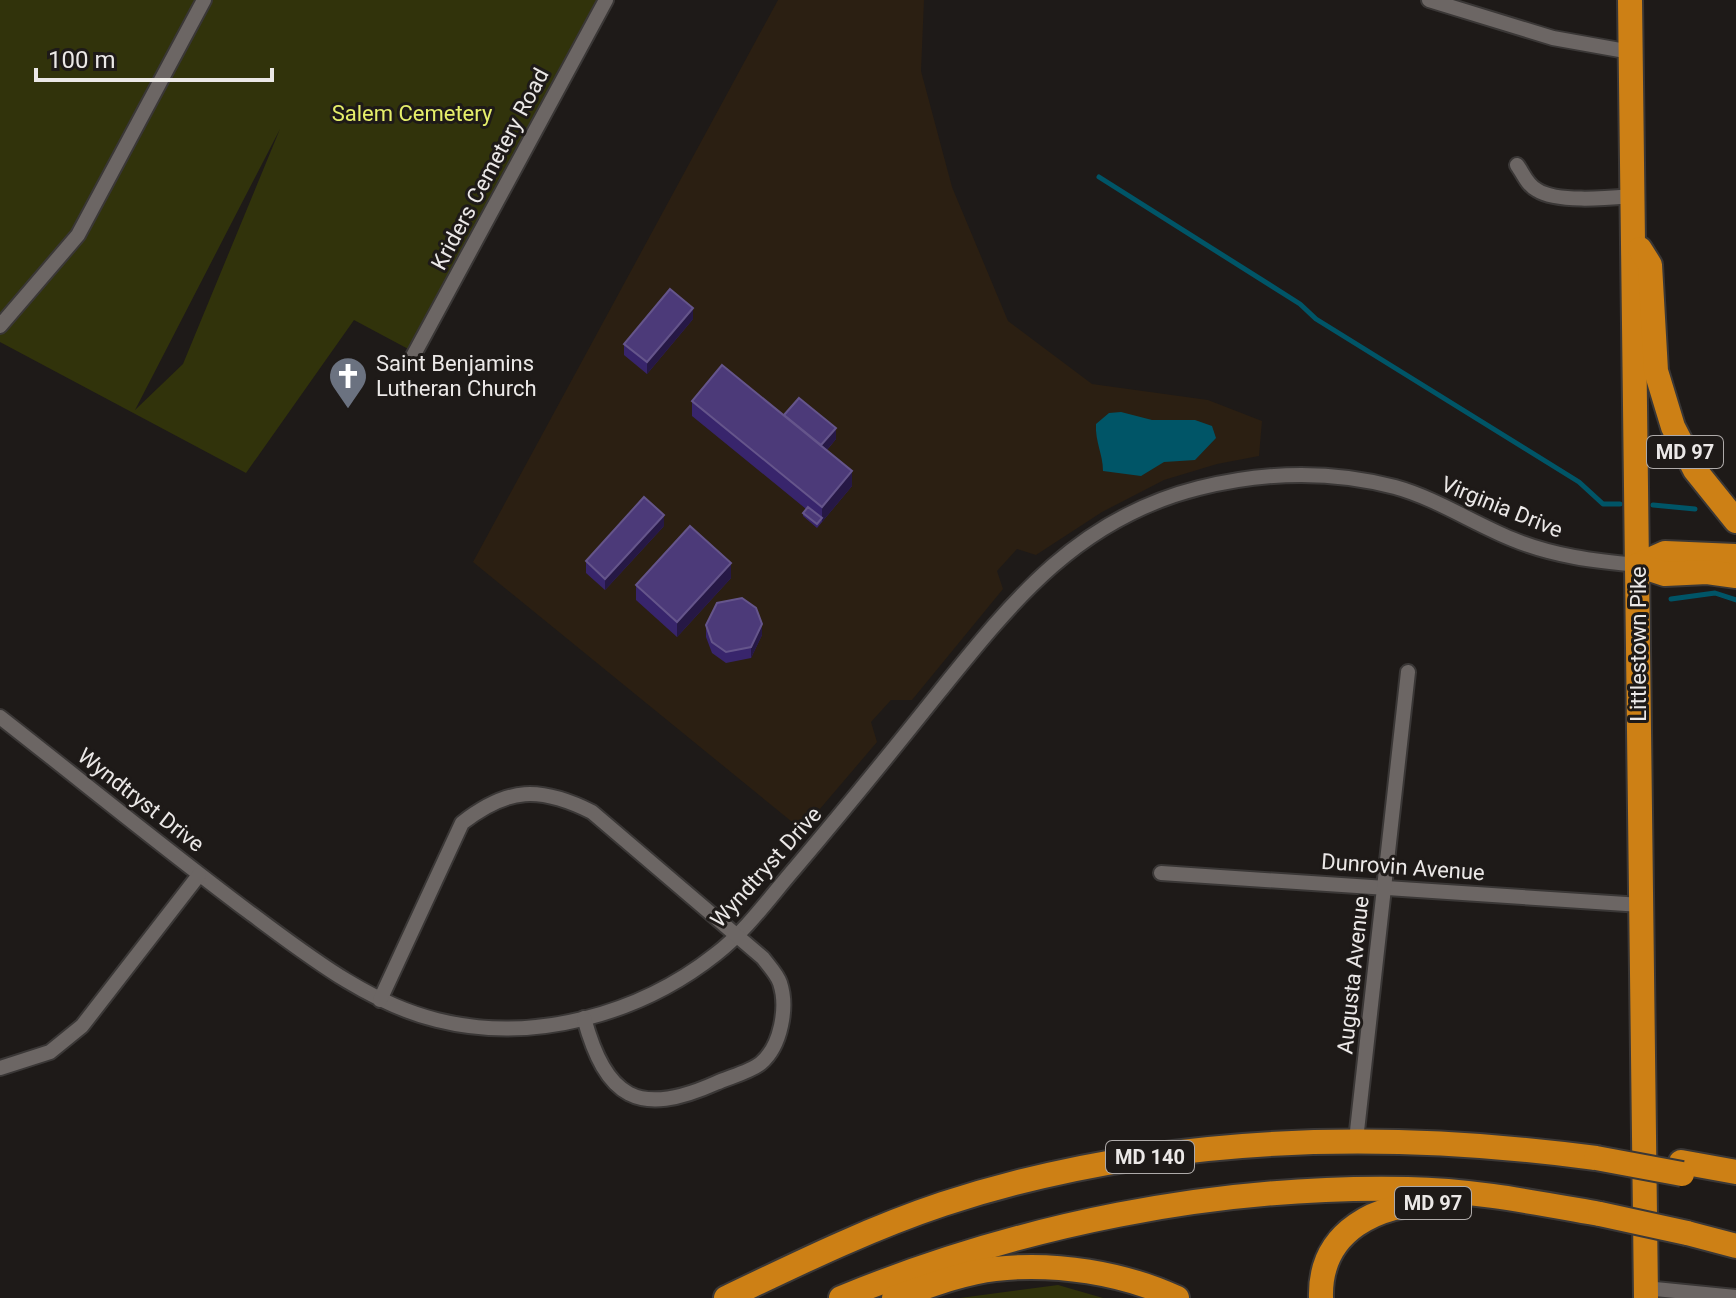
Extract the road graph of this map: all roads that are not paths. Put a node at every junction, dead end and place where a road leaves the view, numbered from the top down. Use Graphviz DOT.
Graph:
graph roads {
  1 [pos="204,0"];
  2 [pos="606,0"];
  3 [pos="1429,0"];
  4 [pos="1630,0"];
  5 [pos="1631,52"];
  6 [pos="1517,165"];
  7 [pos="1633,196"];
  8 [pos="1634,241"];
  9 [pos="0,326"];
  10 [pos="412,358"];
  11 [pos="1399,488"];
  12 [pos="1736,521"];
  13 [pos="1736,556"];
  14 [pos="1638,565"];
  15 [pos="1736,576"];
  16 [pos="1408,672"];
  17 [pos="0,717"];
  18 [pos="1161,873"];
  19 [pos="199,875"];
  20 [pos="1384,888"];
  21 [pos="1641,905"];
  22 [pos="737,935"];
  23 [pos="380,1000"];
  24 [pos="584,1018"];
  25 [pos="0,1068"];
  26 [pos="1356,1140"];
  27 [pos="1682,1168"];
  28 [pos="1736,1172"];
  29 [pos="1736,1188"];
  30 [pos="1600,1214"];
  31 [pos="1736,1246"];
  32 [pos="1644,1295"];
  33 [pos="1736,1297"];
  34 [pos="726,1298"];
  35 [pos="841,1298"];
  36 [pos="894,1298"];
  37 [pos="1177,1298"];
  38 [pos="1321,1298"];
  1 -- 9 [label="street"];
  2 -- 10 [label="street, Kriders Cemetery Road"];
  3 -- 5 [label="street"];
  4 -- 5 [label="highway, Littlestown Pike / MD 97"];
  5 -- 7 [label="highway, Littlestown Pike / MD 97"];
  6 -- 7 [label="street"];
  7 -- 8 [label="highway, Littlestown Pike / MD 97"];
  8 -- 12 [label="highway, MD 97"];
  8 -- 14 [label="highway, Littlestown Pike / MD 97"];
  11 -- 14 [label="street, Virginia Drive"];
  11 -- 22 [label="street, Wyndtryst Drive"];
  13 -- 14 [label="highway"];
  14 -- 15 [label="highway"];
  14 -- 21 [label="highway, Littlestown Pike / MD 97"];
  16 -- 20 [label="street, Augusta Avenue"];
  17 -- 19 [label="street, Wyndtryst Drive"];
  18 -- 20 [label="street, Dunrovin Avenue"];
  19 -- 23 [label="street, Wyndtryst Drive"];
  19 -- 25 [label="street"];
  20 -- 21 [label="street, Dunrovin Avenue"];
  20 -- 26 [label="street, Augusta Avenue"];
  21 -- 32 [label="highway, Littlestown Pike / MD 97"];
  22 -- 23 [label="street"];
  22 -- 24 [label="street, Wyndtryst Drive"];
  22 -- 24 [label="street"];
  23 -- 24 [label="street, Wyndtryst Drive"];
  26 -- 27 [label="highway, MD 140, bridge"];
  26 -- 34 [label="highway, MD 140"];
  27 -- 28 [label="highway"];
  27 -- 29 [label="highway, MD 140"];
  30 -- 31 [label="highway, MD 97, bridge"];
  30 -- 35 [label="highway, MD 140"];
  30 -- 38 [label="highway, MD 97"];
  32 -- 33 [label="street"];
  36 -- 37 [label="highway"];
}
